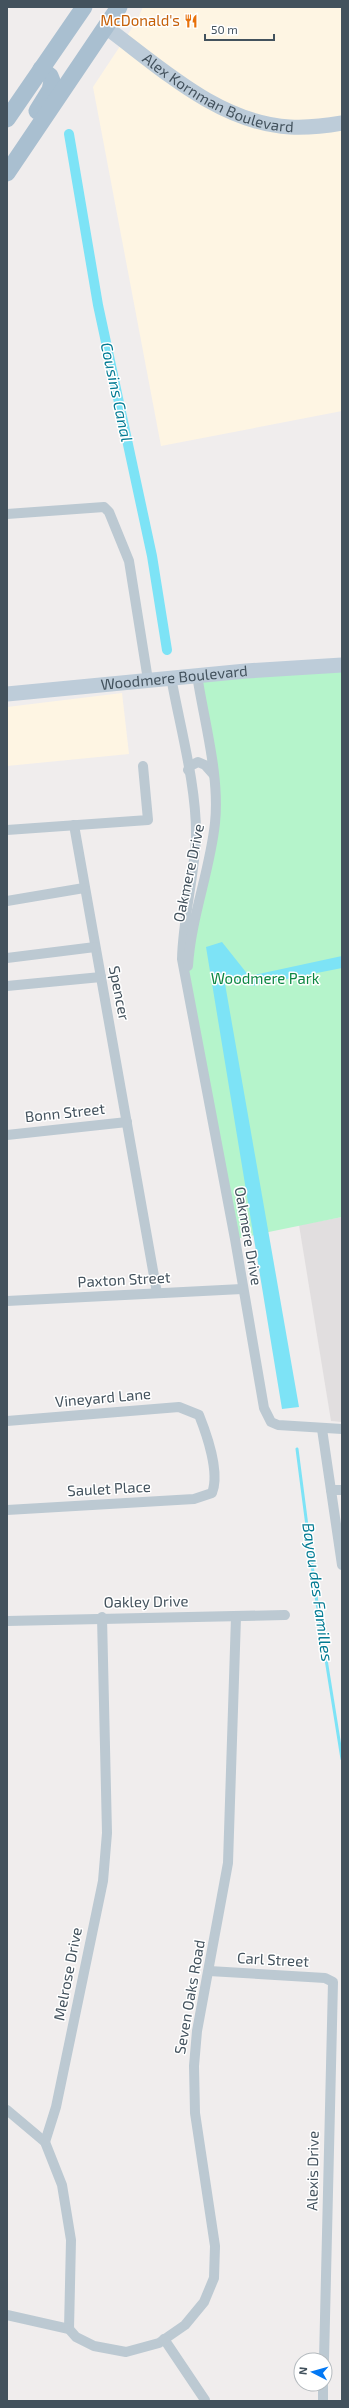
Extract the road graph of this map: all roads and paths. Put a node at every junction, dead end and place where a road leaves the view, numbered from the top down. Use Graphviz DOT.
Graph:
graph roads {
  1 [pos="84,7"];
  2 [pos="119,7"];
  3 [pos="106,28"];
  4 [pos="41,69"];
  5 [pos="7,119"];
  6 [pos="342,124"];
  7 [pos="9,170"];
  8 [pos="7,514"];
  9 [pos="342,665"];
  10 [pos="196,675"];
  11 [pos="171,678"];
  12 [pos="148,680"];
  13 [pos="7,694"];
  14 [pos="143,766"];
  15 [pos="188,770"];
  16 [pos="213,774"];
  17 [pos="74,826"];
  18 [pos="7,830"];
  19 [pos="84,888"];
  20 [pos="7,901"];
  21 [pos="95,947"];
  22 [pos="7,958"];
  23 [pos="100,977"];
  24 [pos="188,982"];
  25 [pos="7,986"];
  26 [pos="127,1122"];
  27 [pos="7,1135"];
  28 [pos="242,1289"];
  29 [pos="157,1292"];
  30 [pos="7,1301"];
  31 [pos="7,1421"];
  32 [pos="322,1428"];
  33 [pos="342,1429"];
  34 [pos="331,1490"];
  35 [pos="342,1490"];
  36 [pos="212,1493"];
  37 [pos="7,1510"];
  38 [pos="342,1565"];
  39 [pos="285,1615"];
  40 [pos="236,1616"];
  41 [pos="102,1618"];
  42 [pos="7,1621"];
  43 [pos="209,1971"];
  44 [pos="333,1982"];
  45 [pos="7,2110"];
  46 [pos="44,2142"];
  47 [pos="7,2315"];
  48 [pos="69,2329"];
  49 [pos="164,2339"];
  50 [pos="324,2352"];
  51 [pos="205,2400"];
  1 -- 4 [label="main road"];
  2 -- 3 [label="main road"];
  3 -- 6 [label="street, Alex Kornman Boulevard"];
  3 -- 7 [label="main road"];
  4 -- 5 [label="main road"];
  4 -- 7 [label="main road"];
  8 -- 12 [label="street"];
  9 -- 10 [label="street, Woodmere Boulevard"];
  10 -- 11 [label="street, Woodmere Boulevard"];
  10 -- 16 [label="street, Oakmere Drive"];
  11 -- 12 [label="street, Woodmere Boulevard"];
  11 -- 15 [label="street, Oakmere Drive"];
  12 -- 13 [label="street, Woodmere Boulevard"];
  14 -- 17 [label="street"];
  15 -- 16 [label="street"];
  15 -- 24 [label="street, Oakmere Drive"];
  16 -- 24 [label="street, Oakmere Drive"];
  17 -- 18 [label="street"];
  17 -- 19 [label="street, Spencer"];
  19 -- 20 [label="street"];
  19 -- 21 [label="street, Spencer"];
  21 -- 22 [label="street"];
  21 -- 23 [label="street, Spencer"];
  23 -- 25 [label="street"];
  23 -- 26 [label="street, Spencer"];
  24 -- 28 [label="street, Oakmere Drive"];
  26 -- 27 [label="street, Bonn Street"];
  26 -- 29 [label="street, Spencer"];
  28 -- 29 [label="street, Paxton Street"];
  28 -- 32 [label="street, Oakmere Drive"];
  29 -- 30 [label="street, Paxton Street"];
  31 -- 36 [label="street, Vineyard Lane"];
  32 -- 33 [label="street, Oakmere Drive"];
  32 -- 34 [label="street"];
  34 -- 35 [label="street"];
  34 -- 38 [label="street"];
  36 -- 37 [label="street, Saulet Place"];
  39 -- 40 [label="street, Oakley Drive"];
  40 -- 41 [label="street, Oakley Drive"];
  40 -- 43 [label="street, Seven Oaks Road"];
  41 -- 42 [label="street, Oakley Drive"];
  41 -- 46 [label="street, Melrose Drive"];
  43 -- 44 [label="street, Carl Street"];
  43 -- 49 [label="street, Seven Oaks Road"];
  44 -- 50 [label="street, Alexis Drive"];
  45 -- 46 [label="street"];
  46 -- 48 [label="street"];
  47 -- 48 [label="street, Seven Oaks Road"];
  48 -- 49 [label="street, Seven Oaks Road"];
  49 -- 51 [label="street"];
}
